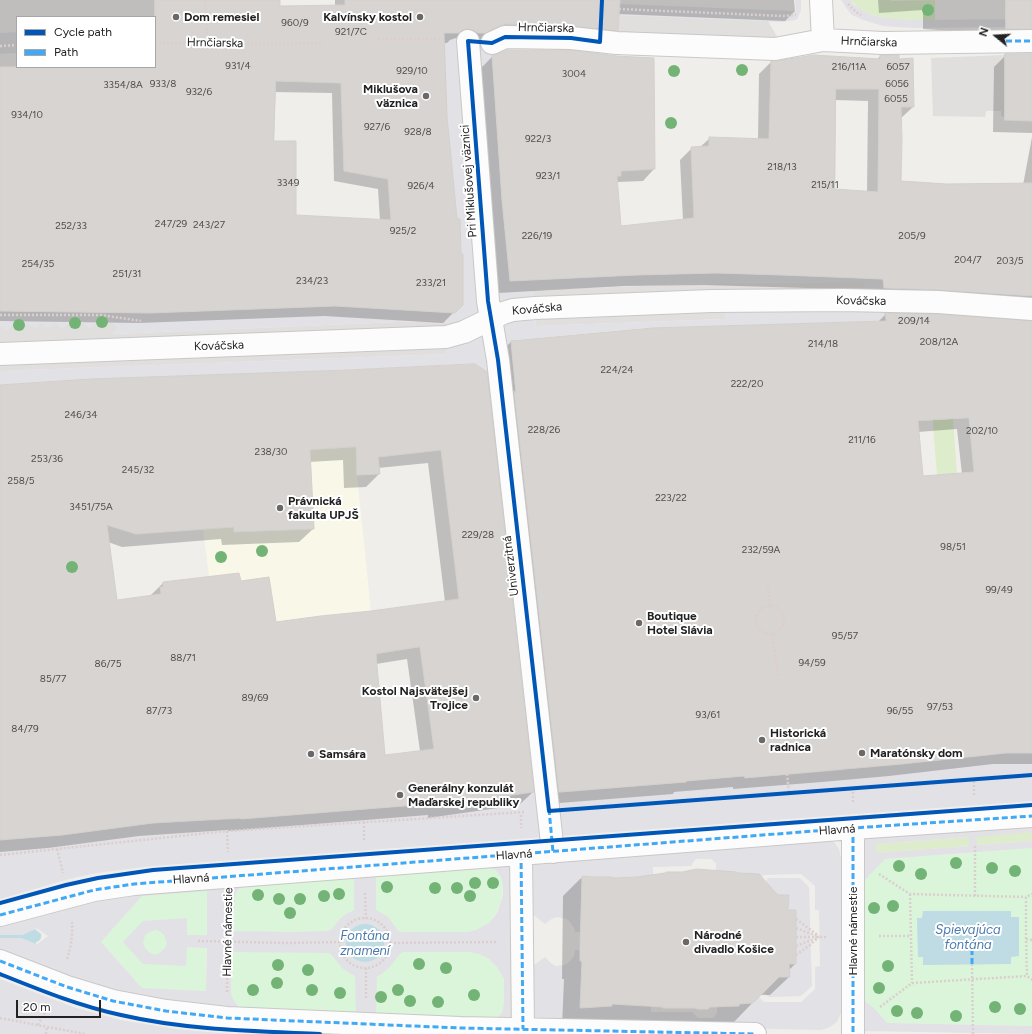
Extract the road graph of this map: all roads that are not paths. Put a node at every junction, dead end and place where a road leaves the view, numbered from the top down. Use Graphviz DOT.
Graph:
graph roads {
  1 [pos="822,0"];
  2 [pos="823,40"];
  3 [pos="468,41"];
  4 [pos="1032,41"];
  5 [pos="492,43"];
  6 [pos="1032,309"];
  7 [pos="491,318"];
  8 [pos="0,354"];
  9 [pos="1032,816"];
  10 [pos="853,828"];
  11 [pos="553,852"];
  12 [pos="521,854"];
  13 [pos="0,915"];
  14 [pos="0,960"];
  15 [pos="523,1029"];
  16 [pos="468,1031"];
  17 [pos="755,1034"];
  18 [pos="853,1034"];
  1 -- 2 [label="street"];
  2 -- 4 [label="street, Hrnčiarska"];
  2 -- 5 [label="street, Hrnčiarska"];
  3 -- 7 [label="street, Pri Miklušovej väznici"];
  6 -- 7 [label="street, Kováčska"];
  7 -- 8 [label="street, Kováčska"];
  7 -- 11 [label="street, Univerzitná"];
  9 -- 10 [label="street, Hlavná"];
  10 -- 11 [label="street, Hlavná"];
  10 -- 18 [label="street, Hlavné námestie"];
  11 -- 12 [label="street, Hlavná"];
  12 -- 13 [label="street, Hlavná"];
  12 -- 15 [label="street"];
  14 -- 16 [label="street"];
  15 -- 16 [label="street"];
  15 -- 17 [label="street"];
}
